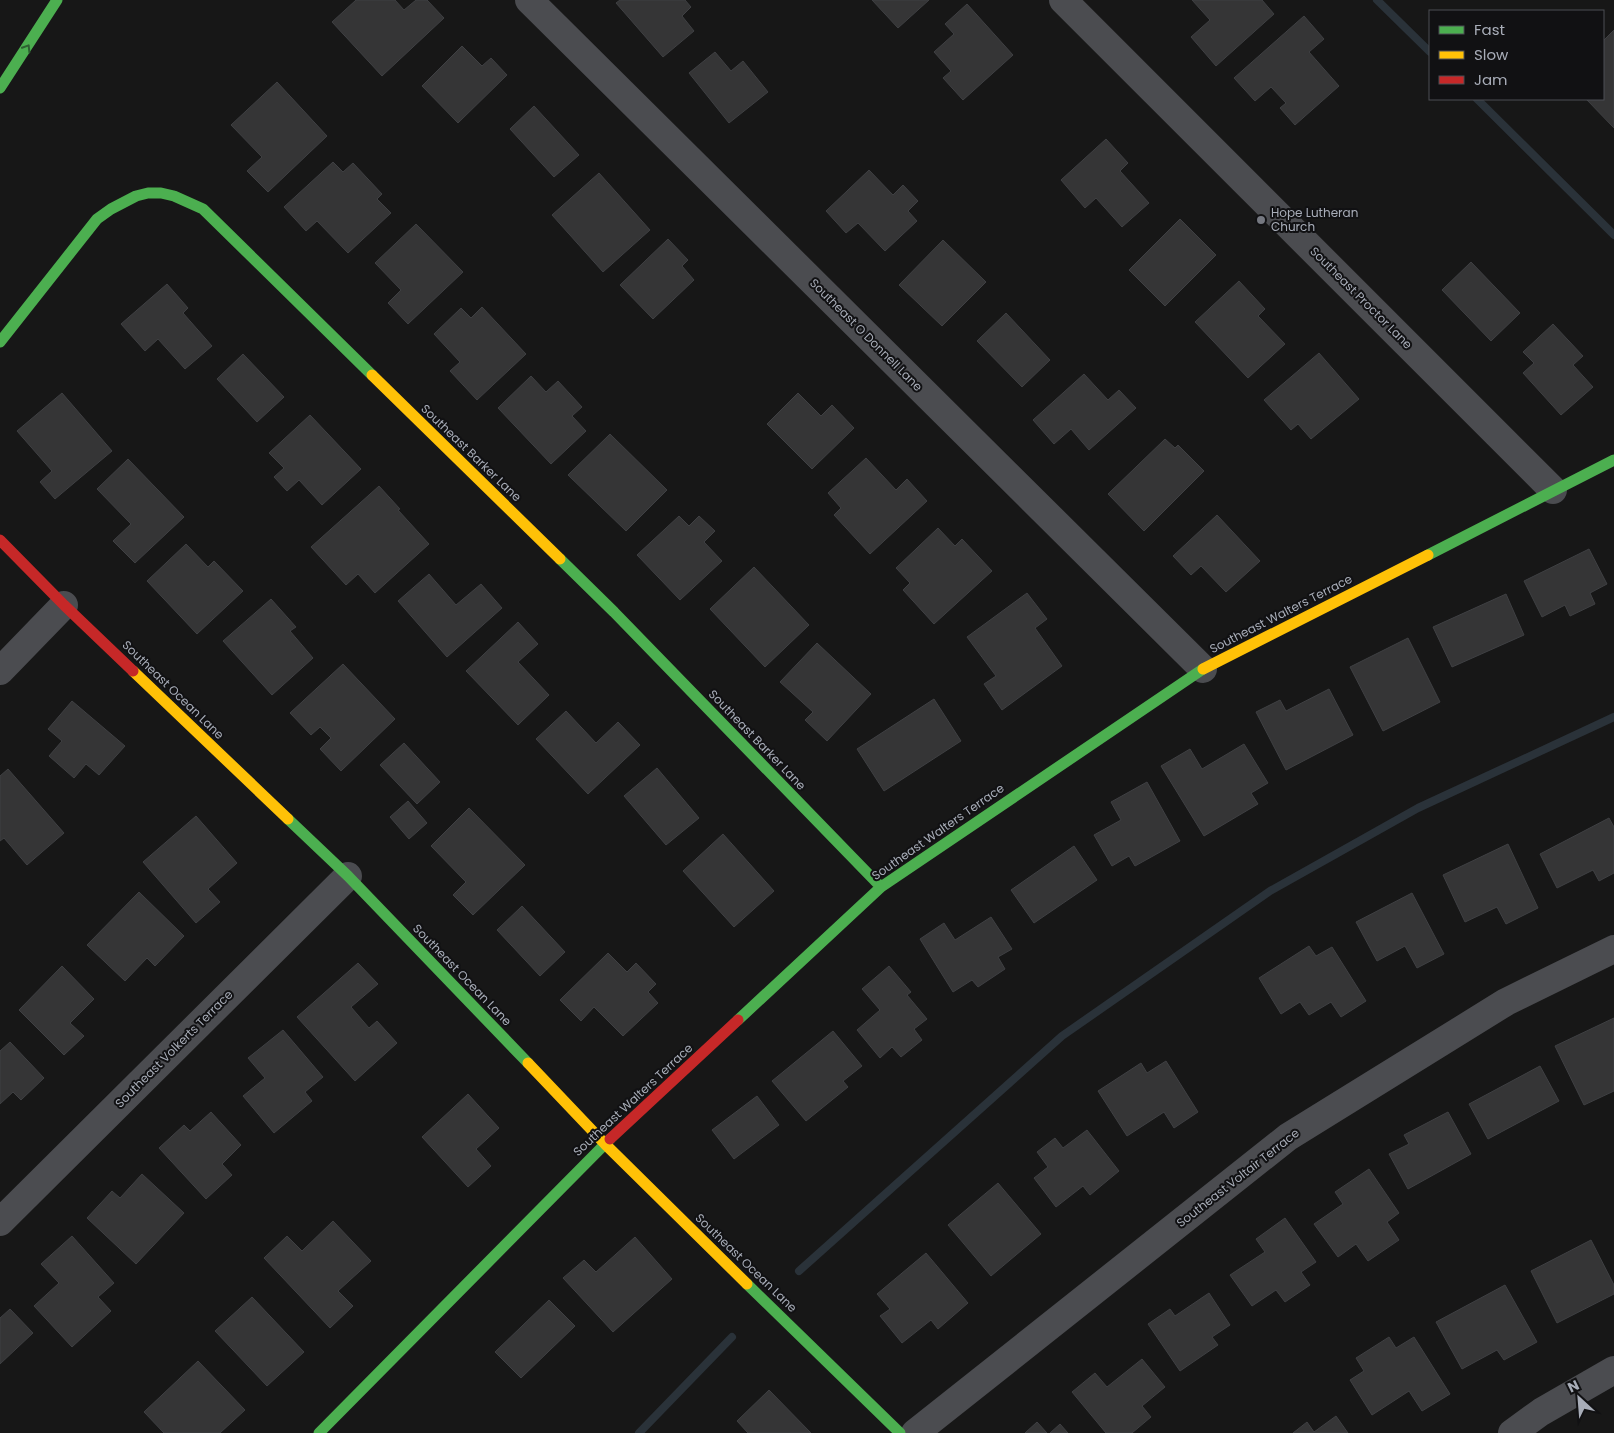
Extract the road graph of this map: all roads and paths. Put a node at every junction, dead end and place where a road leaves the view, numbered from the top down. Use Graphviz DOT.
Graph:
graph roads {
  1 [pos="57,0"];
  2 [pos="529,0"];
  3 [pos="1063,0"];
  4 [pos="0,88"];
  5 [pos="0,342"];
  6 [pos="1614,460"];
  7 [pos="1553,490"];
  8 [pos="0,540"];
  9 [pos="64,605"];
  10 [pos="1203,669"];
  11 [pos="0,670"];
  12 [pos="348,876"];
  13 [pos="881,887"];
  14 [pos="1614,949"];
  15 [pos="605,1144"];
  16 [pos="0,1222"];
  17 [pos="1614,1370"];
  18 [pos="319,1433"];
  19 [pos="900,1433"];
  20 [pos="915,1433"];
  21 [pos="1512,1433"];
  4 -- 1 [label="street, one-way"];
  2 -- 10 [label="street, Southeast O Donnell Lane"];
  3 -- 7 [label="street, Southeast Proctor Lane"];
  5 -- 13 [label="street, Southeast Barker Lane"];
  6 -- 7 [label="street, Southeast Walters Terrace"];
  7 -- 10 [label="street, Southeast Walters Terrace"];
  8 -- 9 [label="street, Southeast Ocean Lane"];
  9 -- 11 [label="street"];
  9 -- 12 [label="street, Southeast Ocean Lane"];
  10 -- 13 [label="street, Southeast Walters Terrace"];
  12 -- 15 [label="street, Southeast Ocean Lane"];
  12 -- 16 [label="street, Southeast Volkerts Terrace"];
  13 -- 15 [label="street, Southeast Walters Terrace"];
  14 -- 20 [label="street, Southeast Voltair Terrace"];
  15 -- 18 [label="street, Southeast Walters Terrace"];
  15 -- 19 [label="street, Southeast Ocean Lane"];
  17 -- 21 [label="street"];
}
